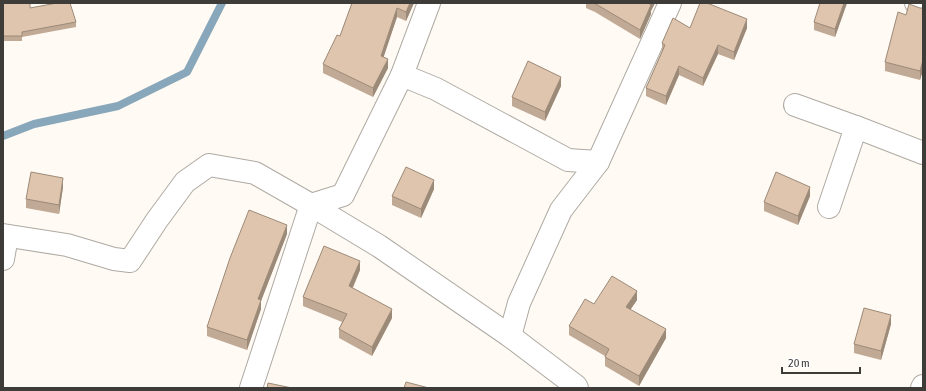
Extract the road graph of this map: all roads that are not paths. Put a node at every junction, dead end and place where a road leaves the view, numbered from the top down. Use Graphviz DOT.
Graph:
graph roads {
  1 [pos="429,3"];
  2 [pos="670,3"];
  3 [pos="916,3"];
  4 [pos="923,5"];
  5 [pos="402,75"];
  6 [pos="795,105"];
  7 [pos="856,127"];
  8 [pos="923,153"];
  9 [pos="598,162"];
  10 [pos="311,205"];
  11 [pos="829,207"];
  12 [pos="5,235"];
  13 [pos="3,259"];
  14 [pos="510,336"];
  15 [pos="251,388"];
  16 [pos="577,388"];
  1 -- 5 [label="street"];
  2 -- 9 [label="street"];
  3 -- 4 [label="street"];
  5 -- 9 [label="street"];
  5 -- 10 [label="street"];
  6 -- 7 [label="street"];
  7 -- 8 [label="street"];
  7 -- 11 [label="street"];
  9 -- 14 [label="street"];
  10 -- 12 [label="street"];
  10 -- 14 [label="street"];
  10 -- 15 [label="street"];
  12 -- 13 [label="street"];
  14 -- 16 [label="street"];
}
